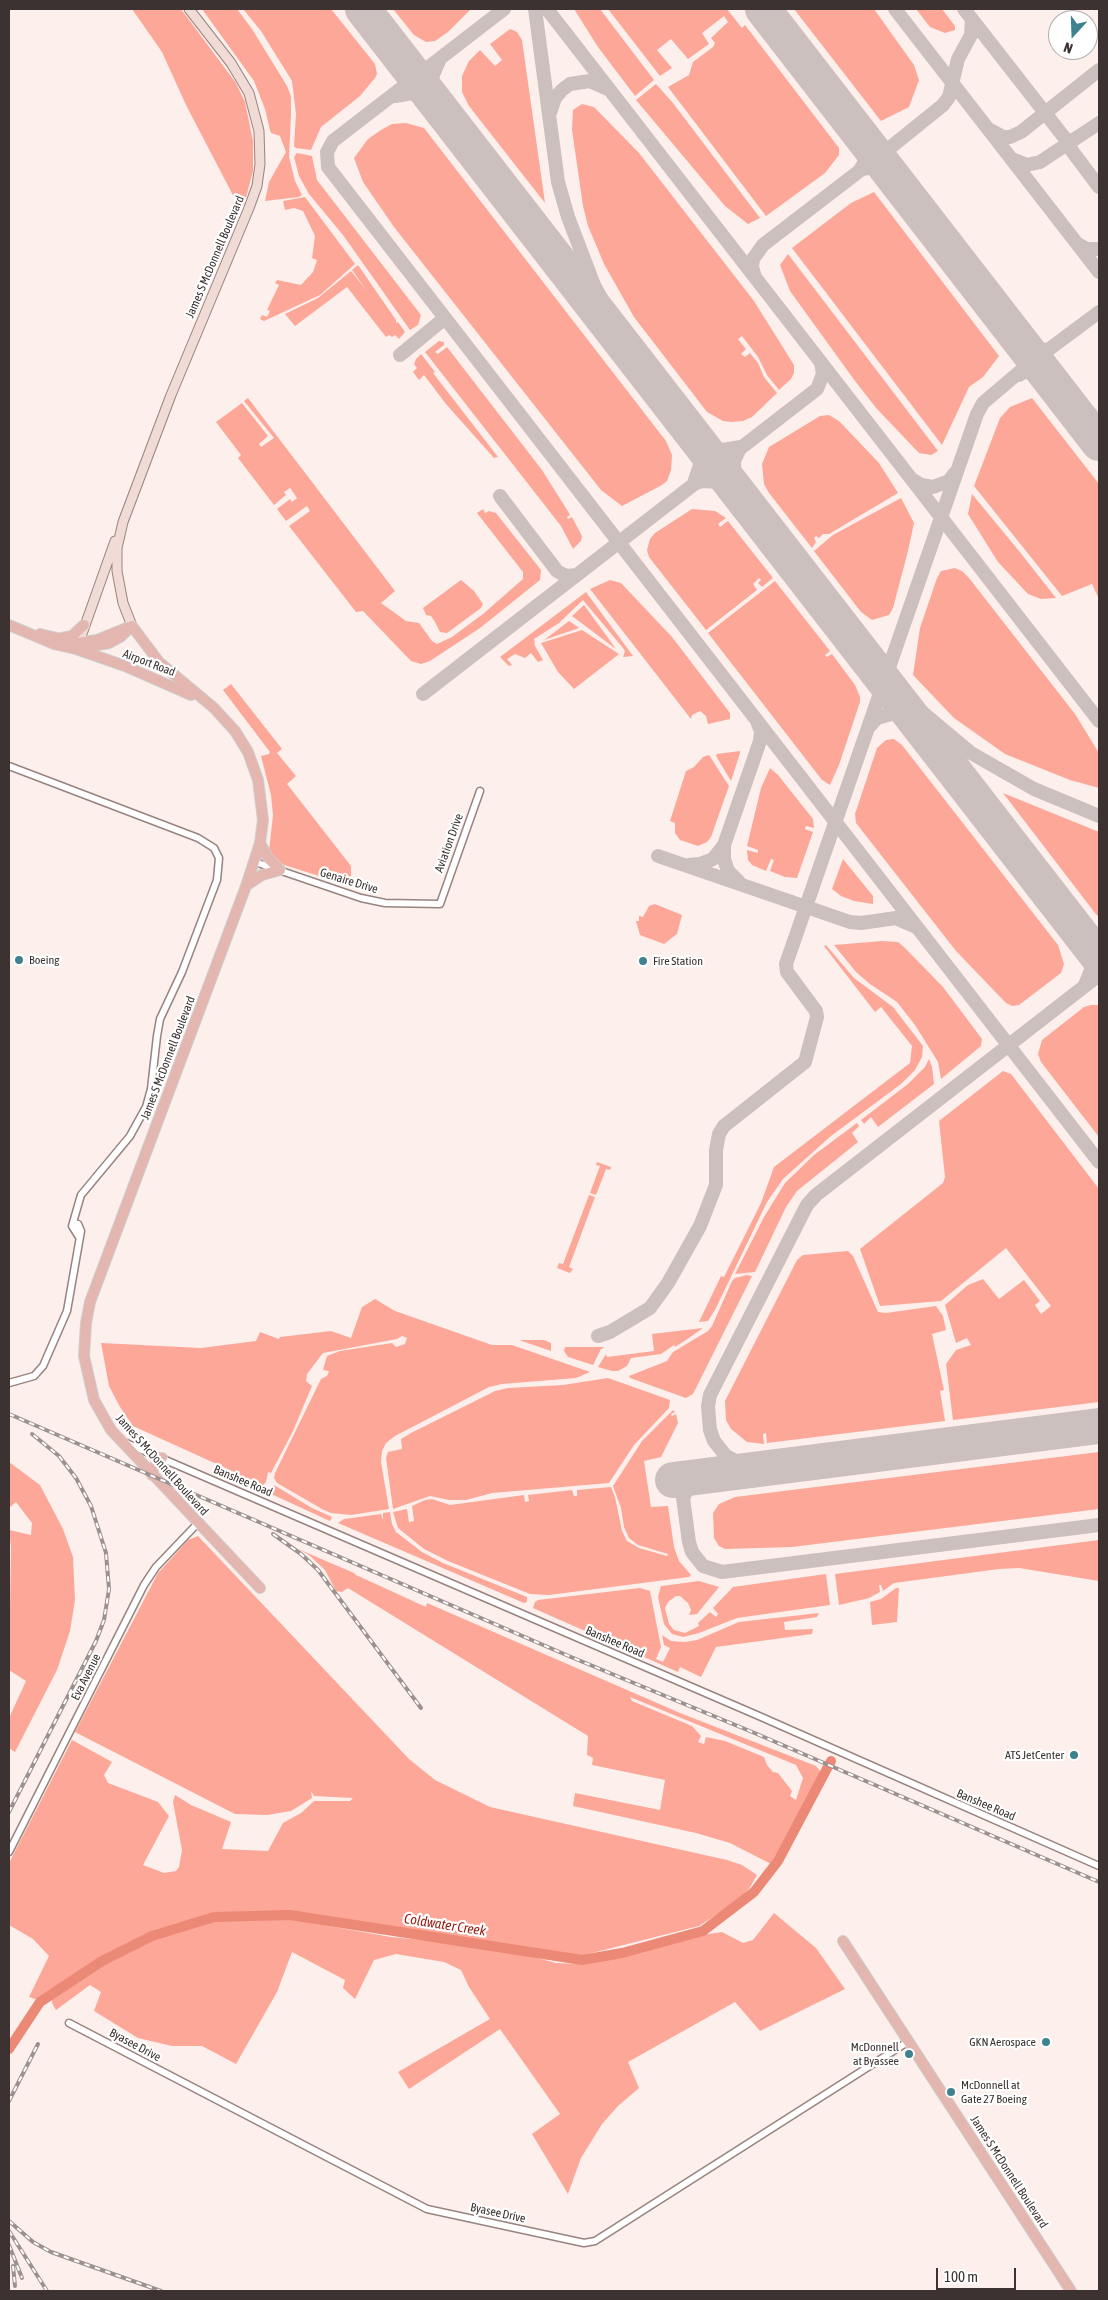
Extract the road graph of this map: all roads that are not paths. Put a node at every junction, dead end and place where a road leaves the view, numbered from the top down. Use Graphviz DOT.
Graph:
graph roads {
  1 [pos="189,9"];
  2 [pos="124,522"];
  3 [pos="9,624"];
  4 [pos="84,625"];
  5 [pos="132,626"];
  6 [pos="28,632"];
  7 [pos="61,638"];
  8 [pos="77,646"];
  9 [pos="210,704"];
  10 [pos="9,766"];
  11 [pos="480,791"];
  12 [pos="260,843"];
  13 [pos="255,862"];
  14 [pos="280,870"];
  15 [pos="246,886"];
  16 [pos="440,904"];
  17 [pos="9,1383"];
  18 [pos="121,1441"];
  19 [pos="162,1458"];
  20 [pos="152,1475"];
  21 [pos="198,1523"];
  22 [pos="260,1588"];
  23 [pos="9,1852"];
  24 [pos="1099,1866"];
  25 [pos="843,1941"];
  26 [pos="69,2023"];
  27 [pos="909,2041"];
  28 [pos="1071,2291"];
  1 -- 2 [label="street, James S McDonnell Boulevard"];
  2 -- 4 [label="street, James S McDonnell Boulevard"];
  2 -- 5 [label="street, James S McDonnell Boulevard"];
  3 -- 6 [label="main road, Airport Road"];
  4 -- 7 [label="main road"];
  4 -- 8 [label="street, James S McDonnell Boulevard"];
  5 -- 8 [label="main road, Airport Road"];
  5 -- 9 [label="main road, James S McDonnell Boulevard"];
  6 -- 7 [label="main road, Airport Road"];
  6 -- 8 [label="main road, Airport Road"];
  7 -- 8 [label="main road, Airport Road"];
  8 -- 9 [label="main road, Airport Road"];
  9 -- 12 [label="main road, James S McDonnell Boulevard"];
  10 -- 17 [label="street"];
  11 -- 16 [label="street, Aviation Drive"];
  12 -- 13 [label="main road, James S McDonnell Boulevard"];
  12 -- 14 [label="main road"];
  13 -- 14 [label="street, Genaire Drive"];
  13 -- 15 [label="main road, James S McDonnell Boulevard"];
  14 -- 15 [label="main road"];
  14 -- 16 [label="street, Genaire Drive"];
  15 -- 18 [label="main road, James S McDonnell Boulevard"];
  18 -- 19 [label="street, Banshee Road"];
  18 -- 20 [label="main road, James S McDonnell Boulevard"];
  19 -- 20 [label="main road"];
  19 -- 24 [label="street, Banshee Road"];
  20 -- 21 [label="main road, James S McDonnell Boulevard"];
  21 -- 22 [label="main road, James S McDonnell Boulevard"];
  21 -- 23 [label="street, Eva Avenue"];
  25 -- 27 [label="main road, James S McDonnell Boulevard"];
  26 -- 27 [label="street, Byasee Drive"];
  27 -- 28 [label="main road, James S McDonnell Boulevard"];
}
